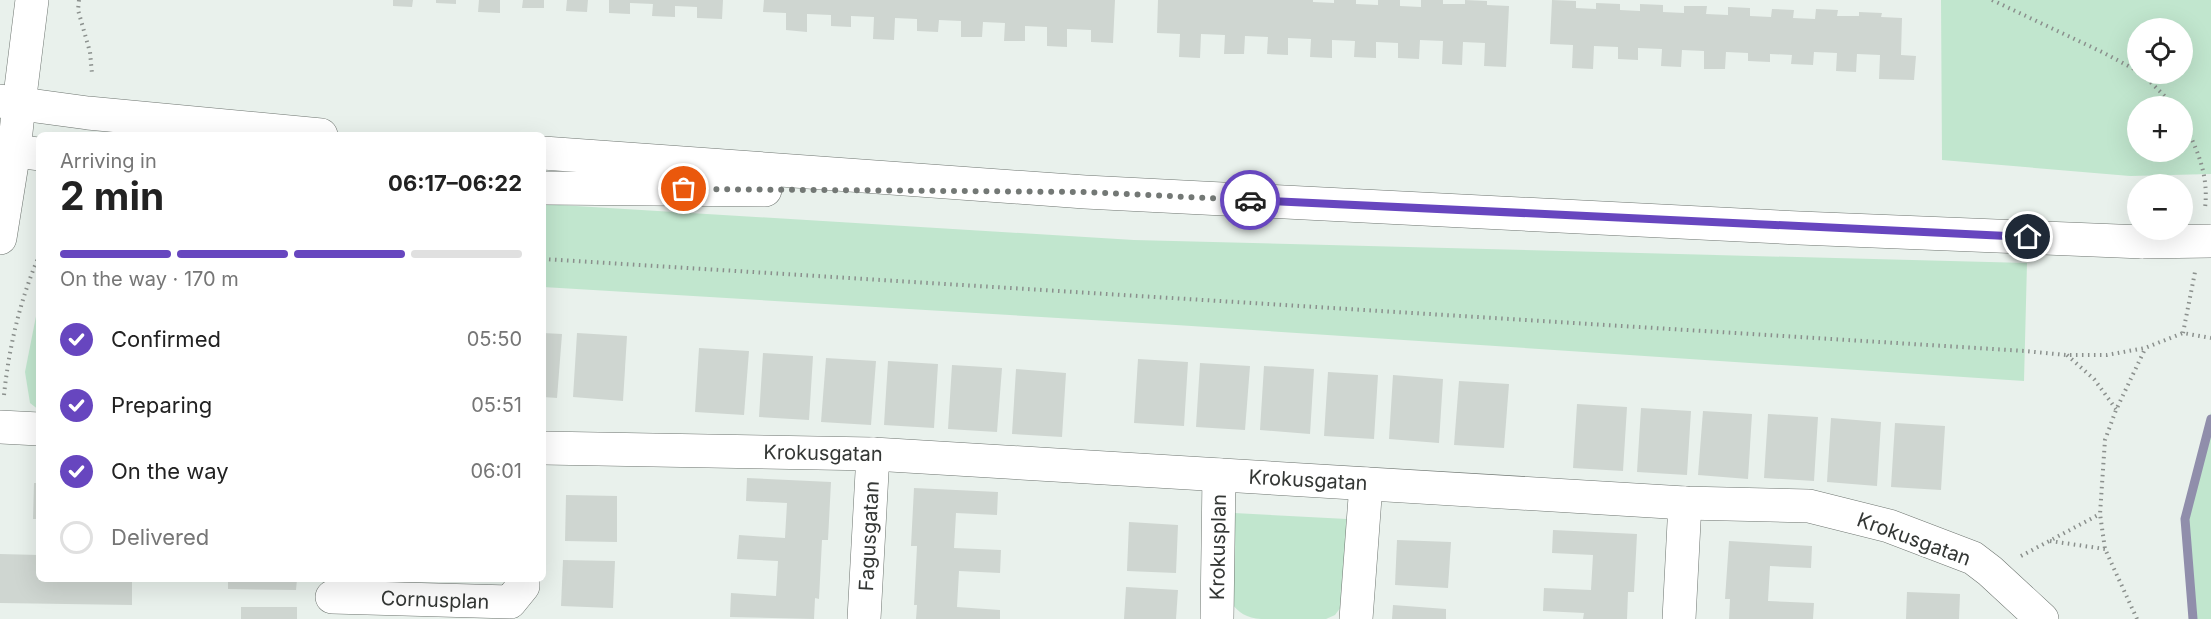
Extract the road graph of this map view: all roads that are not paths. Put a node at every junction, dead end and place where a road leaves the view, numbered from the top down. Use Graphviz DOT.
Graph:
graph roads {
  1 [pos="32,0"];
  2 [pos="10,103"];
  3 [pos="288,132"];
  4 [pos="18,151"];
  5 [pos="546,153"];
  6 [pos="546,188"];
  7 [pos="1085,192"];
  8 [pos="0,238"];
  9 [pos="2211,241"];
  10 [pos="0,427"];
  11 [pos="36,429"];
  12 [pos="546,448"];
  13 [pos="873,454"];
  14 [pos="1219,475"];
  15 [pos="1366,484"];
  16 [pos="1684,503"];
  17 [pos="523,582"];
  18 [pos="332,598"];
  19 [pos="864,619"];
  20 [pos="1217,619"];
  21 [pos="1356,619"];
  22 [pos="1679,619"];
  23 [pos="2042,619"];
  1 -- 2 [label="street"];
  2 -- 3 [label="street"];
  2 -- 4 [label="street"];
  4 -- 8 [label="street"];
  5 -- 7 [label="street"];
  6 -- 7 [label="street"];
  7 -- 9 [label="street, bridge"];
  10 -- 11 [label="street"];
  12 -- 13 [label="street, Krokusgatan"];
  13 -- 14 [label="street, Krokusgatan"];
  13 -- 19 [label="street, Fagusgatan"];
  14 -- 15 [label="street, Krokusgatan"];
  14 -- 20 [label="street, Krokusplan"];
  15 -- 16 [label="street, Krokusgatan"];
  15 -- 21 [label="street"];
  16 -- 22 [label="street"];
  16 -- 23 [label="street, Krokusgatan"];
  17 -- 18 [label="street, Cornusplan"];
}
